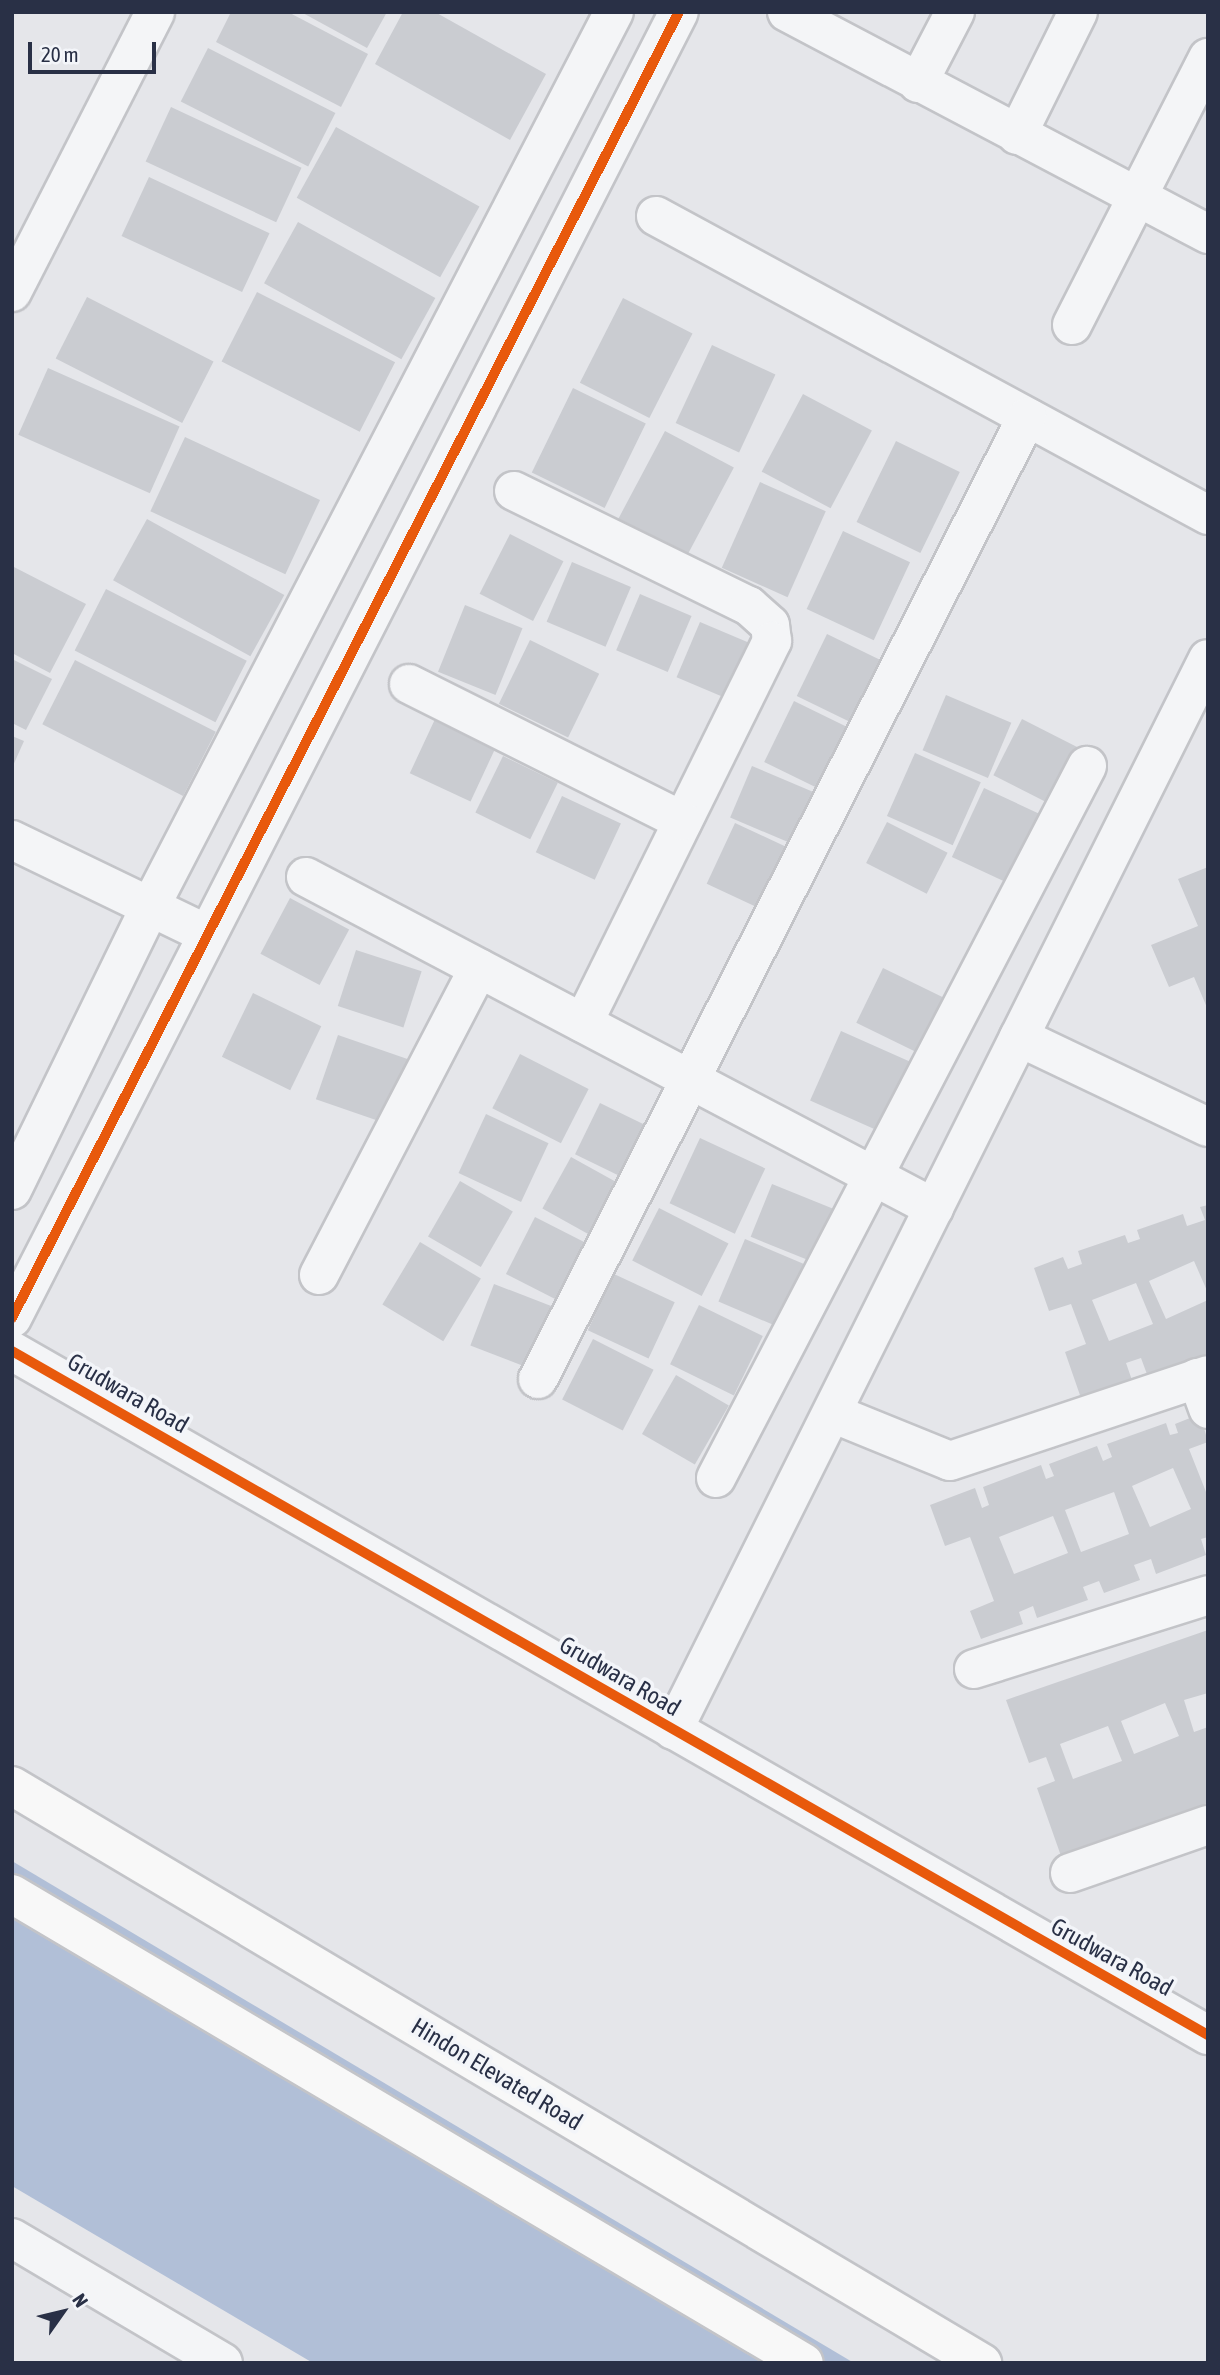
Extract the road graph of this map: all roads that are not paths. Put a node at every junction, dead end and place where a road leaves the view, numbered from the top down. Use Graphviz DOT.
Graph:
graph roads {
  1 [pos="155,12"];
  2 [pos="614,12"];
  3 [pos="679,12"];
  4 [pos="955,12"];
  5 [pos="1078,12"];
  6 [pos="799,15"];
  7 [pos="1208,58"];
  8 [pos="918,83"];
  9 [pos="1017,135"];
  10 [pos="1137,197"];
  11 [pos="656,216"];
  12 [pos="1208,234"];
  13 [pos="12,292"];
  14 [pos="1072,325"];
  15 [pos="1027,417"];
  16 [pos="514,491"];
  17 [pos="1208,515"];
  18 [pos="1208,659"];
  19 [pos="409,684"];
  20 [pos="1087,766"];
  21 [pos="683,821"];
  22 [pos="12,840"];
  23 [pos="306,877"];
  24 [pos="150,907"];
  25 [pos="204,933"];
  26 [pos="479,968"];
  27 [pos="583,1023"];
  28 [pos="1019,1037"];
  29 [pos="690,1079"];
  30 [pos="1208,1127"];
  31 [pos="876,1177"];
  32 [pos="12,1190"];
  33 [pos="934,1208"];
  34 [pos="319,1275"];
  35 [pos="12,1318"];
  36 [pos="12,1351"];
  37 [pos="538,1379"];
  38 [pos="1204,1387"];
  39 [pos="832,1413"];
  40 [pos="716,1478"];
  41 [pos="1208,1595"];
  42 [pos="974,1669"];
  43 [pos="673,1730"];
  44 [pos="12,1786"];
  45 [pos="1208,1825"];
  46 [pos="1070,1873"];
  47 [pos="12,1894"];
  48 [pos="1208,2035"];
  49 [pos="12,2238"];
  50 [pos="223,2363"];
  51 [pos="804,2363"];
  52 [pos="982,2363"];
  1 -- 13 [label="street"];
  2 -- 24 [label="street"];
  3 -- 25 [label="street"];
  4 -- 8 [label="street"];
  5 -- 9 [label="street"];
  6 -- 8 [label="street"];
  7 -- 10 [label="street"];
  8 -- 9 [label="street"];
  9 -- 10 [label="street"];
  10 -- 12 [label="street"];
  10 -- 14 [label="street"];
  11 -- 15 [label="street"];
  15 -- 17 [label="street"];
  15 -- 29 [label="street"];
  16 -- 21 [label="street"];
  18 -- 28 [label="street"];
  19 -- 21 [label="street"];
  20 -- 31 [label="street"];
  21 -- 27 [label="street"];
  22 -- 24 [label="street"];
  23 -- 26 [label="street"];
  24 -- 25 [label="street"];
  24 -- 32 [label="street"];
  25 -- 35 [label="street"];
  26 -- 27 [label="street"];
  26 -- 34 [label="street"];
  27 -- 29 [label="street"];
  28 -- 30 [label="street"];
  28 -- 33 [label="street"];
  29 -- 31 [label="street"];
  29 -- 37 [label="street"];
  31 -- 33 [label="street"];
  31 -- 40 [label="street"];
  33 -- 39 [label="street"];
  36 -- 43 [label="street, Grudwara Road"];
  38 -- 39 [label="street"];
  39 -- 43 [label="street"];
  41 -- 42 [label="street"];
  43 -- 48 [label="street, Grudwara Road"];
  44 -- 52 [label="highway, Hindon Elevated Road"];
  45 -- 46 [label="street"];
  47 -- 51 [label="highway"];
  49 -- 50 [label="street"];
}
